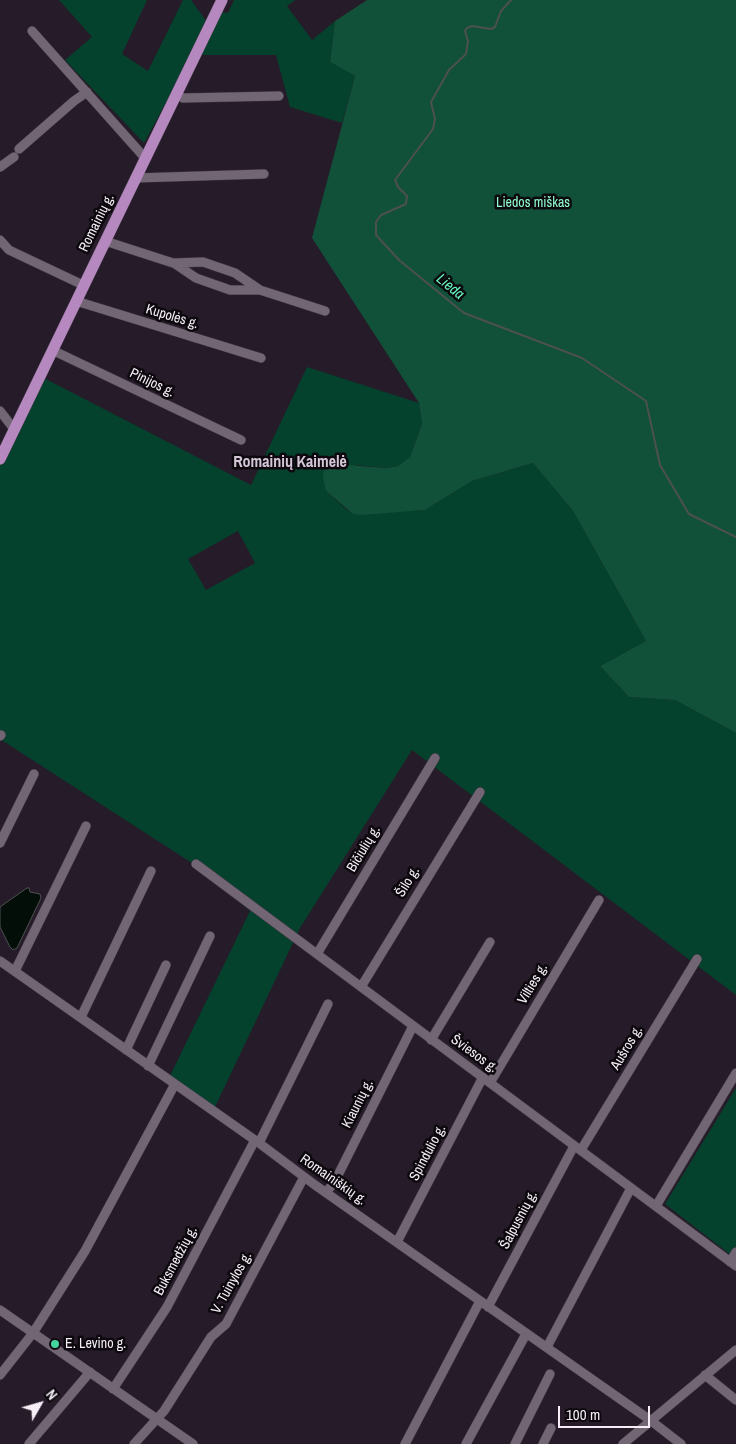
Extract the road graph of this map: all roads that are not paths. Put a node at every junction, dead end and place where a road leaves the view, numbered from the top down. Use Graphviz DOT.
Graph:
graph roads {
  1 [pos="222,0"];
  2 [pos="32,31"];
  3 [pos="86,92"];
  4 [pos="176,94"];
  5 [pos="280,96"];
  6 [pos="144,158"];
  7 [pos="0,167"];
  8 [pos="264,174"];
  9 [pos="135,178"];
  10 [pos="0,240"];
  11 [pos="105,241"];
  12 [pos="173,263"];
  13 [pos="83,285"];
  14 [pos="260,290"];
  15 [pos="76,301"];
  16 [pos="325,311"];
  17 [pos="52,350"];
  18 [pos="261,358"];
  19 [pos="0,411"];
  20 [pos="14,429"];
  21 [pos="241,440"];
  22 [pos="0,459"];
  23 [pos="434,758"];
  24 [pos="34,774"];
  25 [pos="480,792"];
  26 [pos="86,826"];
  27 [pos="0,842"];
  28 [pos="196,864"];
  29 [pos="151,871"];
  30 [pos="599,900"];
  31 [pos="210,936"];
  32 [pos="490,942"];
  33 [pos="317,954"];
  34 [pos="697,959"];
  35 [pos="0,961"];
  36 [pos="166,965"];
  37 [pos="15,971"];
  38 [pos="361,987"];
  39 [pos="328,1004"];
  40 [pos="81,1018"];
  41 [pos="413,1026"];
  42 [pos="431,1040"];
  43 [pos="126,1050"];
  44 [pos="148,1066"];
  45 [pos="736,1072"];
  46 [pos="486,1080"];
  47 [pos="175,1084"];
  48 [pos="257,1142"];
  49 [pos="578,1148"];
  50 [pos="304,1177"];
  51 [pos="631,1188"];
  52 [pos="326,1192"];
  53 [pos="656,1206"];
  54 [pos="397,1242"];
  55 [pos="736,1252"];
  56 [pos="733,1264"];
  57 [pos="480,1301"];
  58 [pos="488,1307"];
  59 [pos="0,1310"];
  60 [pos="33,1333"];
  61 [pos="526,1334"];
  62 [pos="547,1347"];
  63 [pos="736,1350"];
  64 [pos="90,1372"];
  65 [pos="550,1374"];
  66 [pos="0,1375"];
  67 [pos="705,1375"];
  68 [pos="114,1389"];
  69 [pos="736,1400"];
  70 [pos="156,1418"];
  71 [pos="650,1420"];
  72 [pos="552,1428"];
  73 [pos="29,1444"];
  74 [pos="134,1444"];
  75 [pos="193,1444"];
  76 [pos="405,1444"];
  77 [pos="466,1444"];
  78 [pos="515,1444"];
  79 [pos="543,1444"];
  80 [pos="623,1444"];
  81 [pos="681,1444"];
  1 -- 4 [label="main road, Romainių g."];
  2 -- 3 [label="street"];
  3 -- 6 [label="street"];
  3 -- 7 [label="street"];
  4 -- 5 [label="street"];
  4 -- 6 [label="main road, Romainių g."];
  6 -- 9 [label="main road, Romainių g."];
  8 -- 9 [label="street"];
  9 -- 11 [label="main road, Romainių g."];
  10 -- 13 [label="street"];
  11 -- 12 [label="street"];
  11 -- 13 [label="main road, Romainių g."];
  12 -- 14 [label="street"];
  12 -- 14 [label="street"];
  13 -- 15 [label="main road, Romainių g."];
  14 -- 16 [label="street"];
  15 -- 17 [label="main road, Romainių g."];
  15 -- 18 [label="street, Kupolės g."];
  17 -- 20 [label="main road, Romainių g."];
  17 -- 21 [label="street, Pinijos g."];
  19 -- 20 [label="street"];
  20 -- 22 [label="main road, Romainių g."];
  23 -- 33 [label="street, Bičiulių g."];
  24 -- 27 [label="street"];
  25 -- 38 [label="street, Šilo g."];
  26 -- 37 [label="street"];
  28 -- 33 [label="street, Šviesos g."];
  29 -- 40 [label="street"];
  30 -- 46 [label="street, Vilties g."];
  31 -- 44 [label="street"];
  32 -- 42 [label="street"];
  33 -- 38 [label="street, Šviesos g."];
  34 -- 49 [label="street, Aušros g."];
  35 -- 37 [label="street, Romainiškių g."];
  36 -- 43 [label="street"];
  37 -- 40 [label="street, Romainiškių g."];
  38 -- 41 [label="street, Šviesos g."];
  39 -- 48 [label="street, Buksmedžių g."];
  40 -- 43 [label="street, Romainiškių g."];
  41 -- 42 [label="street, Šviesos g."];
  41 -- 52 [label="street, Kiaunių g."];
  42 -- 46 [label="street, Šviesos g."];
  43 -- 44 [label="street, Romainiškių g."];
  44 -- 47 [label="street, Romainiškių g."];
  45 -- 53 [label="street"];
  46 -- 49 [label="street, Šviesos g."];
  46 -- 54 [label="street, Spindulio g."];
  47 -- 48 [label="street, Romainiškių g."];
  47 -- 60 [label="street"];
  48 -- 50 [label="street, Romainiškių g."];
  48 -- 68 [label="street, Buksmedžių g."];
  49 -- 51 [label="street, Šviesos g."];
  49 -- 58 [label="street, Šalpusnių g."];
  50 -- 52 [label="street, Romainiškių g."];
  50 -- 70 [label="street, V. Tuinylos g."];
  51 -- 53 [label="street, Šviesos g."];
  51 -- 62 [label="street"];
  52 -- 54 [label="street, Romainiškių g."];
  53 -- 56 [label="street, Šviesos g."];
  54 -- 57 [label="street, Romainiškių g."];
  55 -- 56 [label="street"];
  57 -- 58 [label="street, Romainiškių g."];
  57 -- 76 [label="street"];
  58 -- 61 [label="street, Romainiškių g."];
  59 -- 60 [label="street"];
  60 -- 64 [label="street"];
  60 -- 66 [label="street"];
  61 -- 62 [label="street, Romainiškių g."];
  61 -- 77 [label="street"];
  62 -- 71 [label="street, Romainiškių g."];
  63 -- 67 [label="street"];
  64 -- 68 [label="street"];
  64 -- 73 [label="street"];
  65 -- 78 [label="street"];
  67 -- 69 [label="street"];
  67 -- 71 [label="street"];
  68 -- 70 [label="street"];
  70 -- 74 [label="street, V. Tuinylos g."];
  70 -- 75 [label="street"];
  71 -- 80 [label="street"];
  71 -- 81 [label="street, Romainiškių g."];
  72 -- 79 [label="street"];
}
